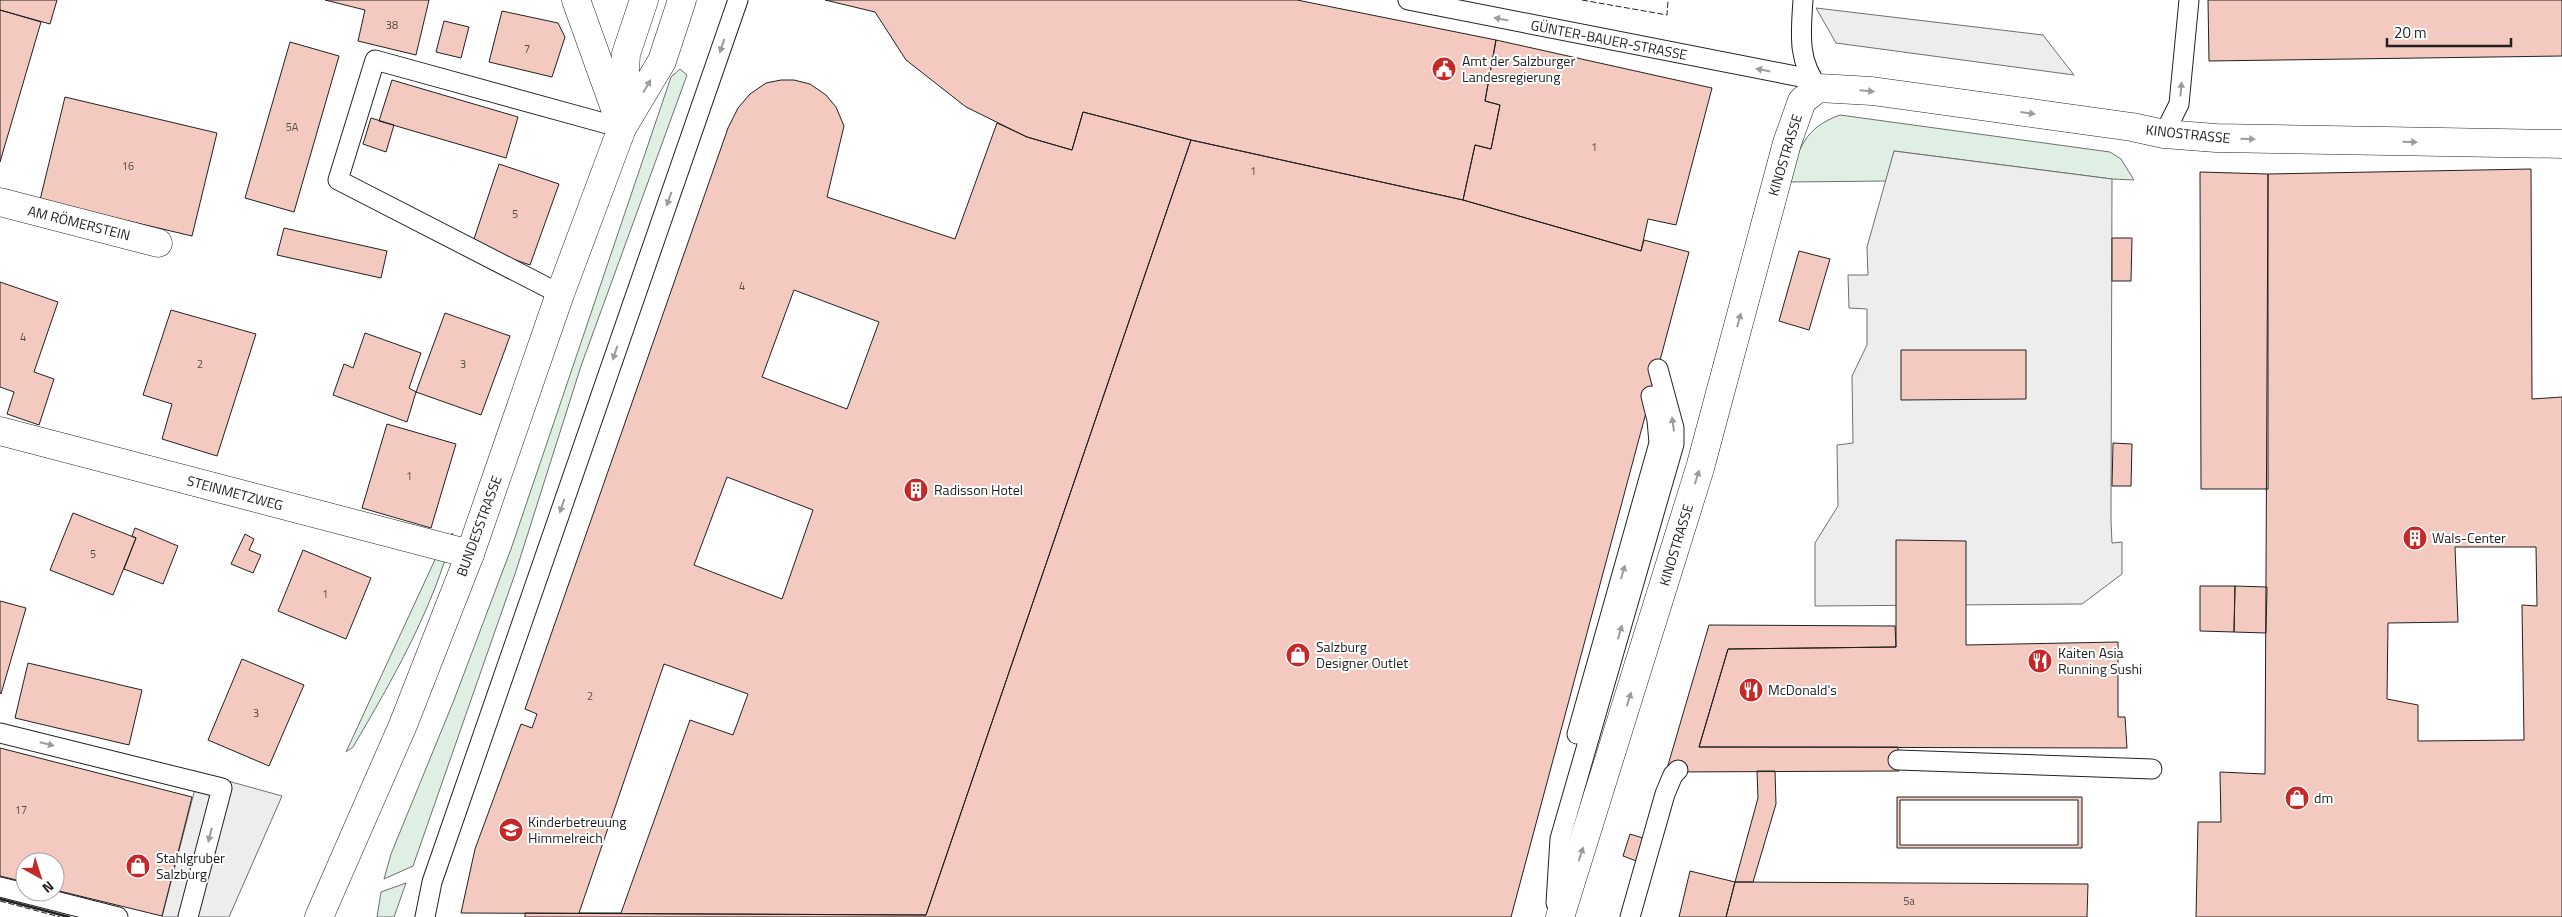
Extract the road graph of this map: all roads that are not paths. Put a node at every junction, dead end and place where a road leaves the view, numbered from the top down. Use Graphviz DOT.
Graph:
graph roads {
  1 [pos="576,0"];
  2 [pos="644,0"];
  3 [pos="682,0"];
  4 [pos="738,0"];
  5 [pos="1408,0"];
  6 [pos="1803,0"];
  7 [pos="2189,0"];
  8 [pos="1815,83"];
  9 [pos="622,128"];
  10 [pos="2164,134"];
  11 [pos="2562,144"];
  12 [pos="0,202"];
  13 [pos="158,243"];
  14 [pos="560,294"];
  15 [pos="1658,369"];
  16 [pos="1650,396"];
  17 [pos="0,432"];
  18 [pos="470,554"];
  19 [pos="0,733"];
  20 [pos="1898,760"];
  21 [pos="2152,769"];
  22 [pos="1678,770"];
  23 [pos="1560,840"];
  24 [pos="0,887"];
  25 [pos="118,917"];
  26 [pos="188,917"];
  27 [pos="319,917"];
  28 [pos="425,917"];
  29 [pos="1555,917"];
  30 [pos="1560,917"];
  31 [pos="1630,917"];
  1 -- 9 [label="street"];
  2 -- 9 [label="street, BUNDESSTRASSE"];
  9 -- 3 [label="street, BUNDESSTRASSE, one-way"];
  4 -- 28 [label="lane, one-way"];
  8 -- 5 [label="lane, GÜNTER-BAUER-STRASSE, one-way"];
  6 -- 8 [label="lane"];
  10 -- 7 [label="lane, one-way"];
  8 -- 10 [label="street, KINOSTRASSE, one-way"];
  30 -- 8 [label="street, KINOSTRASSE, one-way"];
  9 -- 14 [label="street, BUNDESSTRASSE"];
  9 -- 14 [label="lane"];
  10 -- 11 [label="street, KINOSTRASSE, one-way"];
  12 -- 13 [label="street, AM RÖMERSTEIN"];
  14 -- 18 [label="street, BUNDESSTRASSE"];
  23 -- 15 [label="lane, one-way"];
  23 -- 16 [label="lane, one-way"];
  17 -- 18 [label="street, STEINMETZWEG"];
  18 -- 27 [label="street, BUNDESSTRASSE"];
  19 -- 26 [label="lane, one-way"];
  20 -- 21 [label="lane"];
  22 -- 31 [label="lane"];
  23 -- 29 [label="lane"];
  24 -- 25 [label="lane"];
}
